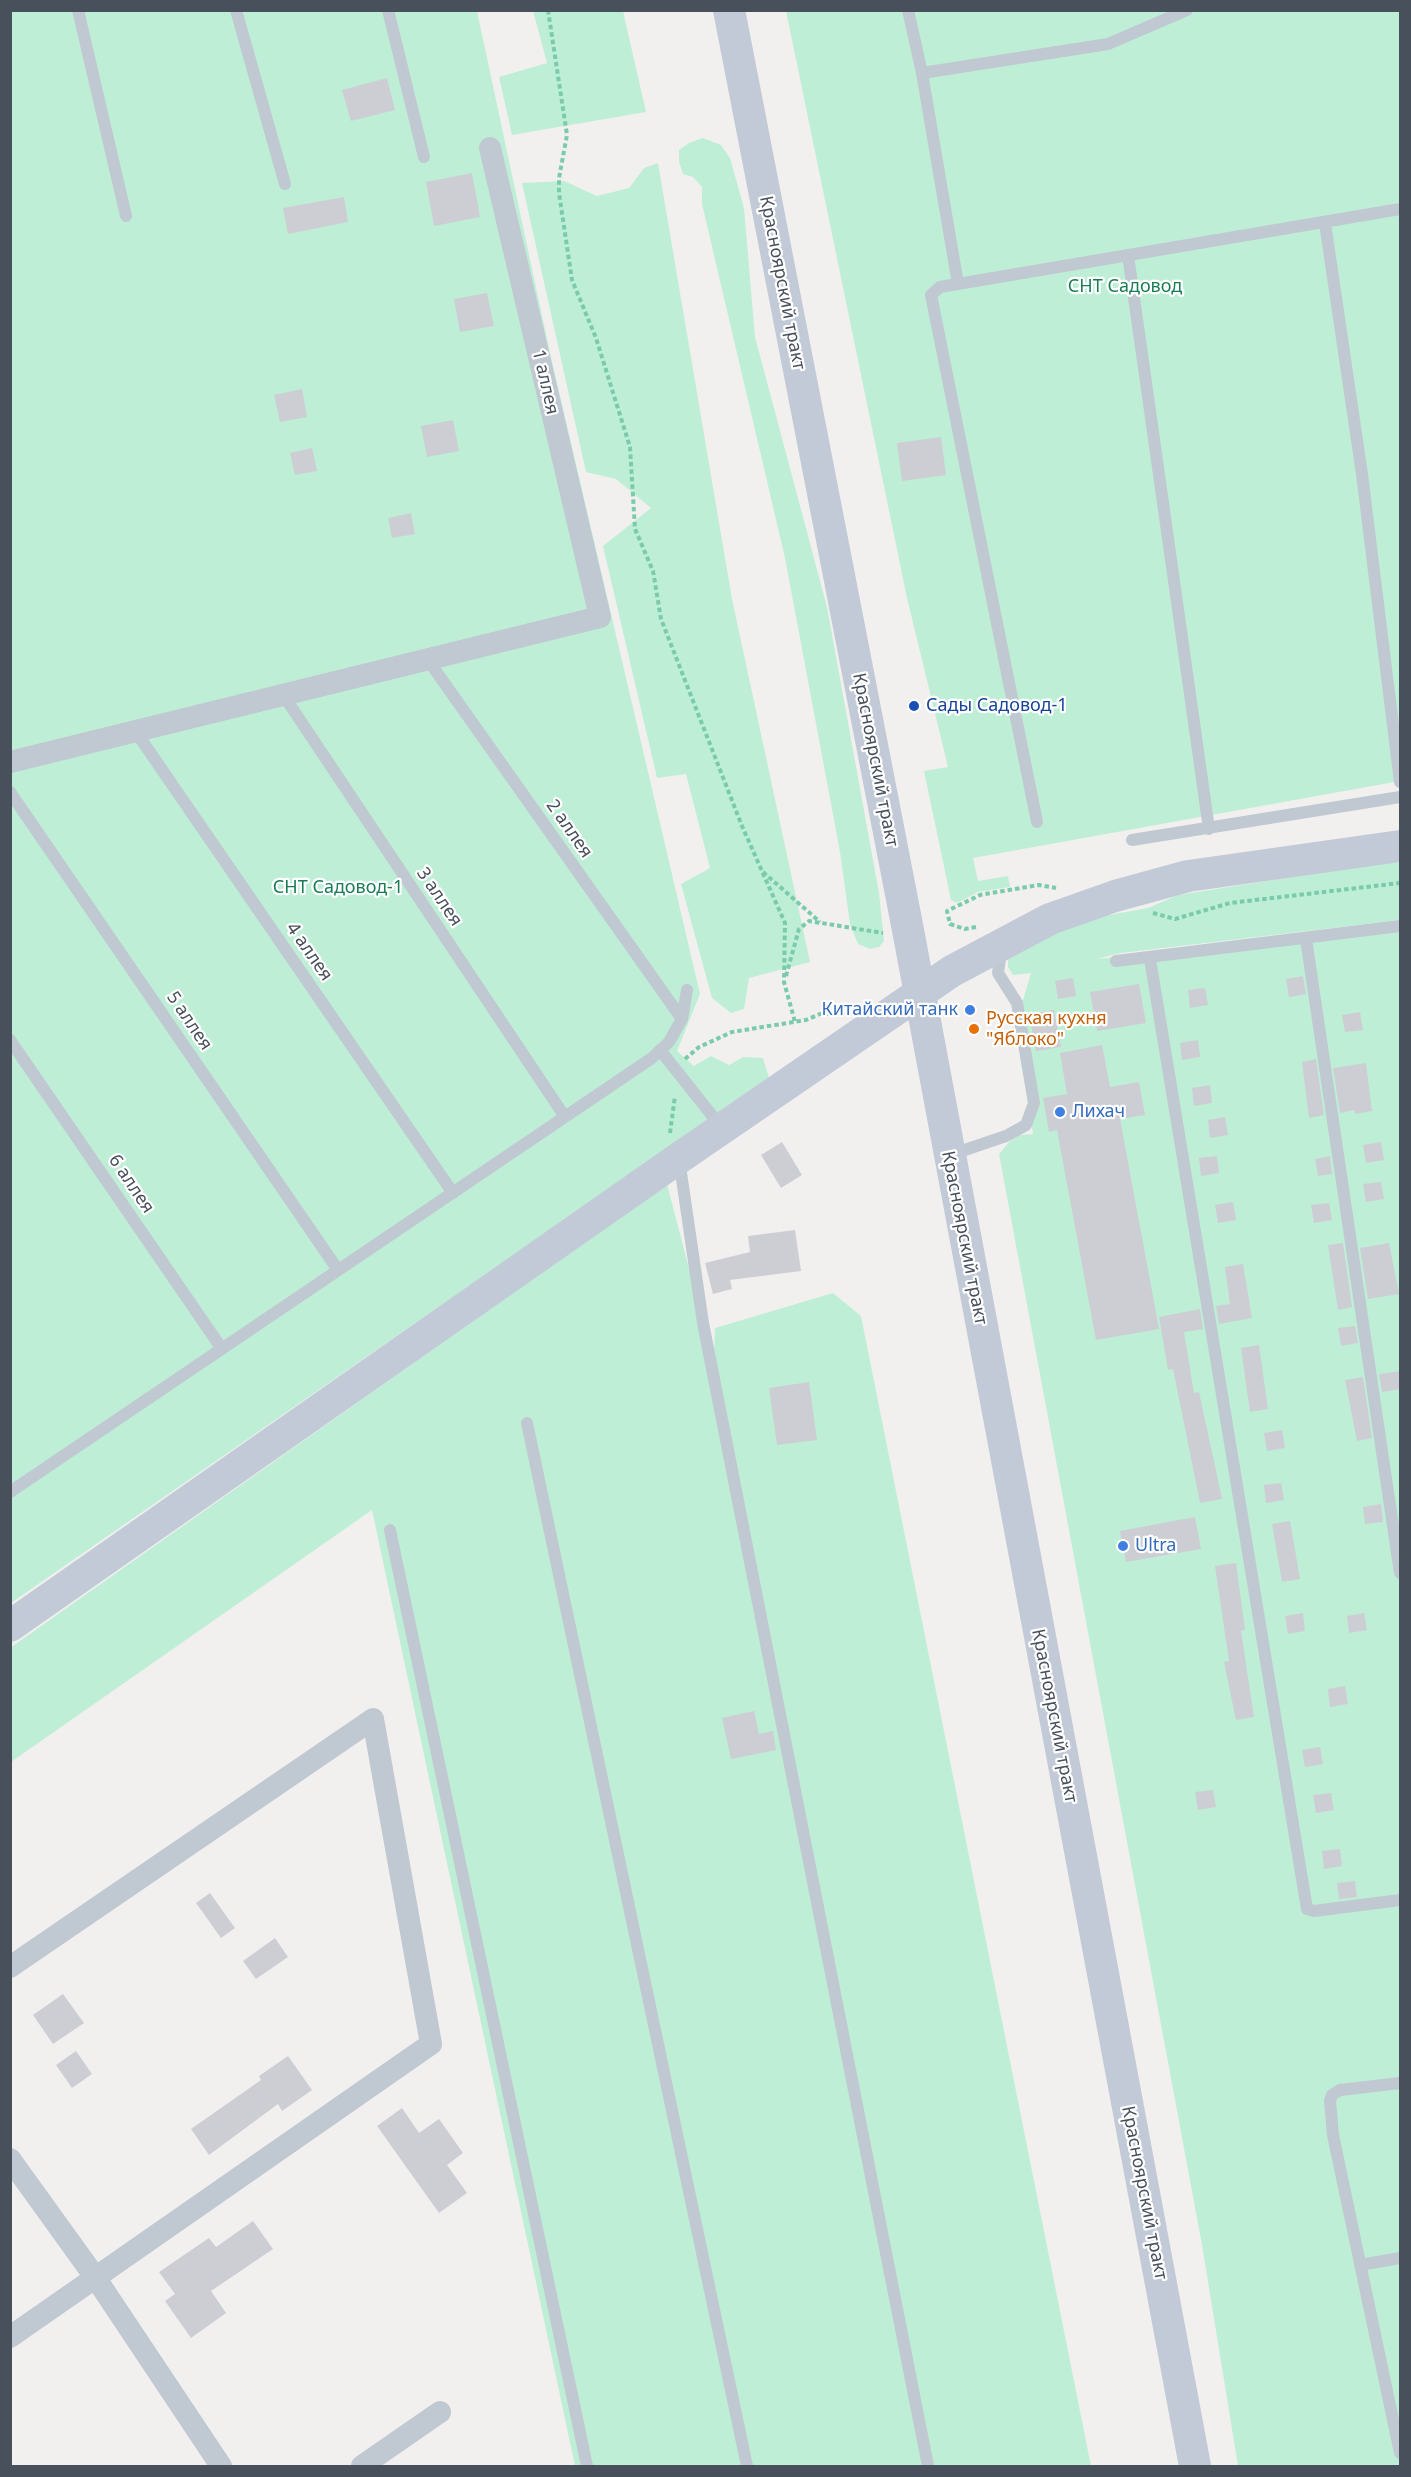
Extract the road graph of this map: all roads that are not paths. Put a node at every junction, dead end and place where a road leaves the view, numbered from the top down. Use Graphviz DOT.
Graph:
graph roads {
  1 [pos="78,10"];
  2 [pos="236,10"];
  3 [pos="388,10"];
  4 [pos="729,10"];
  5 [pos="908,10"];
  6 [pos="1187,10"];
  7 [pos="921,73"];
  8 [pos="490,148"];
  9 [pos="424,157"];
  10 [pos="285,184"];
  11 [pos="1401,209"];
  12 [pos="126,216"];
  13 [pos="1325,223"];
  14 [pos="1128,255"];
  15 [pos="957,284"];
  16 [pos="428,660"];
  17 [pos="284,696"];
  18 [pos="136,732"];
  19 [pos="10,762"];
  20 [pos="1401,782"];
  21 [pos="10,792"];
  22 [pos="1401,797"];
  23 [pos="1037,822"];
  24 [pos="1209,829"];
  25 [pos="1132,840"];
  26 [pos="1401,846"];
  27 [pos="1401,926"];
  28 [pos="1306,939"];
  29 [pos="1002,944"];
  30 [pos="1150,959"];
  31 [pos="1116,962"];
  32 [pos="687,990"];
  33 [pos="918,994"];
  34 [pos="682,1019"];
  35 [pos="10,1040"];
  36 [pos="660,1050"];
  37 [pos="564,1117"];
  38 [pos="723,1129"];
  39 [pos="949,1156"];
  40 [pos="670,1165"];
  41 [pos="453,1192"];
  42 [pos="339,1270"];
  43 [pos="222,1349"];
  44 [pos="527,1423"];
  45 [pos="10,1492"];
  46 [pos="390,1530"];
  47 [pos="1401,1573"];
  48 [pos="10,1626"];
  49 [pos="1401,1900"];
  50 [pos="10,1967"];
  51 [pos="1401,2083"];
  52 [pos="10,2158"];
  53 [pos="1401,2258"];
  54 [pos="1360,2265"];
  55 [pos="95,2277"];
  56 [pos="10,2337"];
  57 [pos="440,2412"];
  58 [pos="1399,2437"];
  59 [pos="1401,2454"];
  60 [pos="221,2466"];
  61 [pos="362,2466"];
  62 [pos="587,2466"];
  63 [pos="747,2466"];
  64 [pos="928,2466"];
  65 [pos="1195,2466"];
  1 -- 12 [label="lane"];
  2 -- 10 [label="lane"];
  3 -- 9 [label="lane"];
  4 -- 33 [label="main road, Красноярский тракт"];
  5 -- 7 [label="lane"];
  6 -- 7 [label="lane"];
  7 -- 15 [label="lane"];
  8 -- 16 [label="street, 1 аллея"];
  11 -- 13 [label="lane"];
  13 -- 14 [label="lane"];
  13 -- 20 [label="lane"];
  14 -- 15 [label="lane"];
  14 -- 24 [label="lane"];
  15 -- 23 [label="lane"];
  16 -- 17 [label="street"];
  16 -- 34 [label="lane, 2 аллея"];
  17 -- 18 [label="street"];
  17 -- 37 [label="lane, 3 аллея"];
  18 -- 19 [label="street"];
  18 -- 41 [label="lane, 4 аллея"];
  21 -- 42 [label="lane, 5 аллея"];
  22 -- 24 [label="lane"];
  24 -- 25 [label="lane"];
  26 -- 29 [label="main road"];
  27 -- 28 [label="lane"];
  28 -- 30 [label="lane"];
  28 -- 47 [label="lane"];
  29 -- 33 [label="main road"];
  29 -- 39 [label="lane"];
  30 -- 31 [label="lane"];
  30 -- 49 [label="lane"];
  32 -- 34 [label="lane"];
  33 -- 38 [label="main road"];
  33 -- 39 [label="main road, Красноярский тракт"];
  34 -- 36 [label="lane"];
  35 -- 43 [label="lane, 6 аллея"];
  36 -- 37 [label="lane"];
  36 -- 38 [label="lane"];
  37 -- 41 [label="lane"];
  38 -- 40 [label="main road"];
  39 -- 65 [label="main road, Красноярский тракт"];
  40 -- 48 [label="main road"];
  40 -- 64 [label="lane"];
  41 -- 42 [label="lane"];
  42 -- 43 [label="lane"];
  43 -- 45 [label="lane"];
  44 -- 63 [label="lane"];
  46 -- 62 [label="lane"];
  50 -- 55 [label="street"];
  51 -- 54 [label="lane"];
  52 -- 55 [label="street"];
  53 -- 54 [label="lane"];
  54 -- 58 [label="lane"];
  55 -- 56 [label="street"];
  55 -- 60 [label="street"];
  57 -- 61 [label="street"];
  58 -- 59 [label="lane"];
}
